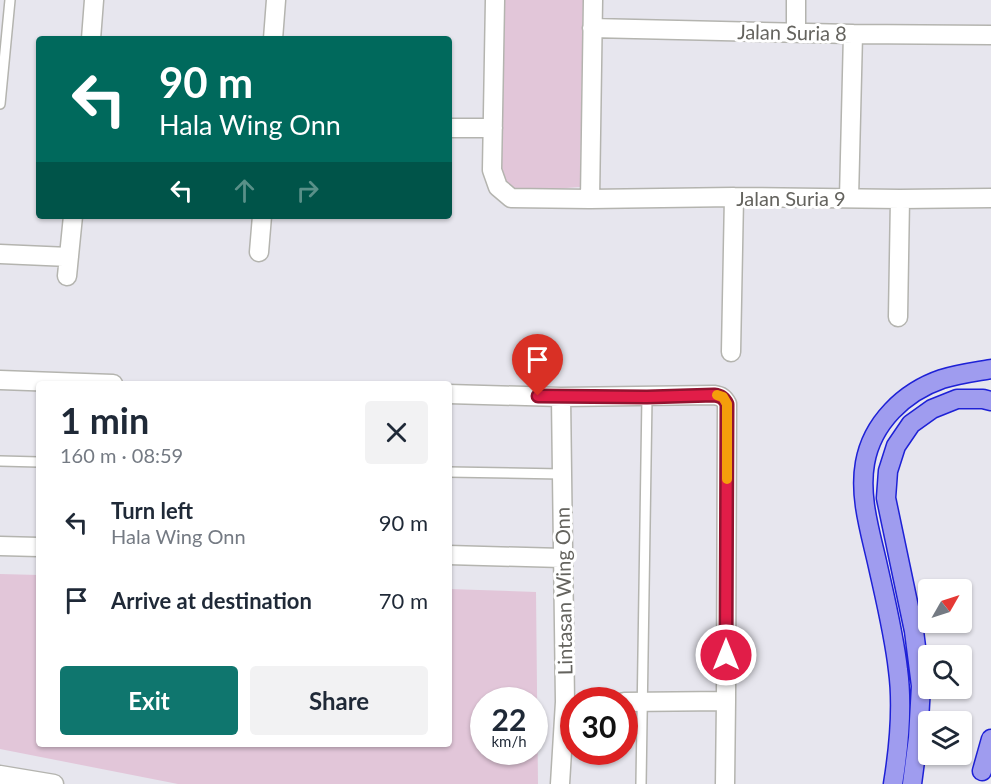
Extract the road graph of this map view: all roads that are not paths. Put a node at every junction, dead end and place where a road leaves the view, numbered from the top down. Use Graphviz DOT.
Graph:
graph roads {
  1 [pos="10,0"];
  2 [pos="94,0"];
  3 [pos="276,0"];
  4 [pos="495,0"];
  5 [pos="592,0"];
  6 [pos="796,0"];
  7 [pos="592,28"];
  8 [pos="796,32"];
  9 [pos="853,34"];
  10 [pos="991,35"];
  11 [pos="91,36"];
  12 [pos="273,36"];
  13 [pos="0,104"];
  14 [pos="452,128"];
  15 [pos="493,128"];
  16 [pos="734,197"];
  17 [pos="849,198"];
  18 [pos="991,198"];
  19 [pos="590,199"];
  20 [pos="900,199"];
  21 [pos="73,219"];
  22 [pos="262,219"];
  23 [pos="259,252"];
  24 [pos="0,254"];
  25 [pos="69,257"];
  26 [pos="67,276"];
  27 [pos="898,317"];
  28 [pos="731,352"];
  29 [pos="991,369"];
  30 [pos="0,380"];
  31 [pos="36,381"];
  32 [pos="452,394"];
  33 [pos="561,397"];
  34 [pos="647,397"];
  35 [pos="991,401"];
  36 [pos="0,461"];
  37 [pos="36,462"];
  38 [pos="452,471"];
  39 [pos="562,474"];
  40 [pos="0,546"];
  41 [pos="36,547"];
  42 [pos="452,555"];
  43 [pos="562,558"];
  44 [pos="568,687"];
  45 [pos="726,700"];
  46 [pos="638,701"];
  47 [pos="643,701"];
  48 [pos="991,739"];
  49 [pos="562,765"];
  50 [pos="982,771"];
  51 [pos="0,775"];
  52 [pos="54,784"];
  53 [pos="560,784"];
  54 [pos="641,784"];
  55 [pos="724,784"];
  56 [pos="893,784"];
  57 [pos="912,784"];
  1 -- 13 [label="lane"];
  2 -- 11 [label="street"];
  3 -- 12 [label="street"];
  4 -- 15 [label="street, Jalan Suria 9"];
  5 -- 7 [label="street"];
  6 -- 8 [label="street"];
  7 -- 8 [label="street, Jalan Suria 8"];
  7 -- 19 [label="street"];
  8 -- 9 [label="street, Jalan Suria 8"];
  9 -- 10 [label="street, Jalan Suria 8"];
  9 -- 17 [label="street"];
  14 -- 15 [label="street"];
  15 -- 19 [label="street, Jalan Suria 9"];
  16 -- 17 [label="street, Jalan Suria 9"];
  16 -- 19 [label="street, Jalan Suria 9"];
  16 -- 28 [label="street"];
  17 -- 20 [label="street, Jalan Suria 9"];
  18 -- 20 [label="street, Jalan Suria 9"];
  20 -- 27 [label="street"];
  21 -- 25 [label="street"];
  22 -- 23 [label="street"];
  24 -- 25 [label="street"];
  25 -- 26 [label="street"];
  29 -- 56 [label="highway"];
  30 -- 31 [label="street"];
  32 -- 33 [label="street"];
  33 -- 34 [label="street"];
  33 -- 39 [label="street, Lintasan Wing Onn"];
  34 -- 45 [label="street"];
  34 -- 47 [label="lane"];
  35 -- 57 [label="highway"];
  36 -- 37 [label="lane"];
  38 -- 39 [label="lane"];
  39 -- 43 [label="street, Lintasan Wing Onn"];
  40 -- 41 [label="street"];
  42 -- 43 [label="street"];
  43 -- 44 [label="street, Lintasan Wing Onn"];
  45 -- 47 [label="street"];
  45 -- 55 [label="street"];
  46 -- 47 [label="street"];
  47 -- 54 [label="lane"];
  48 -- 50 [label="highway"];
  49 -- 53 [label="street, Lintasan Wing Onn"];
  51 -- 52 [label="street"];
}
